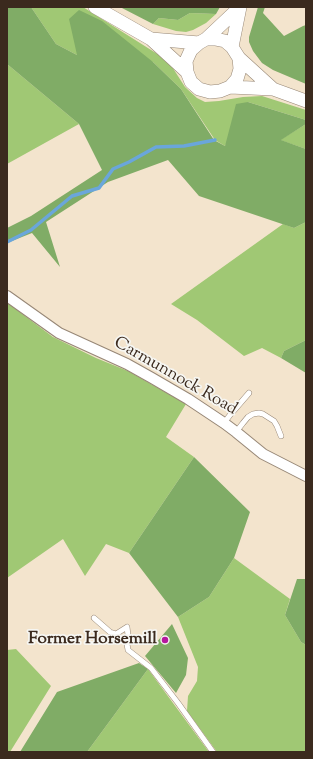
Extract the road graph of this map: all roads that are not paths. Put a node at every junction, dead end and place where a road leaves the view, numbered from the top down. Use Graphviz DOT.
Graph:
graph roads {
  1 [pos="95,7"];
  2 [pos="239,8"];
  3 [pos="151,39"];
  4 [pos="202,41"];
  5 [pos="232,47"];
  6 [pos="239,58"];
  7 [pos="187,72"];
  8 [pos="230,87"];
  9 [pos="272,89"];
  10 [pos="306,101"];
  11 [pos="7,296"];
  12 [pos="249,393"];
  13 [pos="224,424"];
  14 [pos="236,432"];
  15 [pos="281,436"];
  16 [pos="306,476"];
  17 [pos="94,618"];
  18 [pos="213,752"];
  1 -- 3 [label="street"];
  2 -- 4 [label="street"];
  2 -- 5 [label="street"];
  3 -- 4 [label="street"];
  3 -- 7 [label="street"];
  4 -- 5 [label="street"];
  4 -- 7 [label="street"];
  5 -- 6 [label="street"];
  6 -- 8 [label="street"];
  6 -- 9 [label="street"];
  7 -- 8 [label="street"];
  8 -- 9 [label="street"];
  9 -- 10 [label="street"];
  11 -- 13 [label="street, Carmunnock Road"];
  12 -- 13 [label="lane"];
  13 -- 14 [label="street, Carmunnock Road"];
  14 -- 15 [label="lane"];
  14 -- 16 [label="street, Carmunnock Road"];
  17 -- 18 [label="lane"];
}
